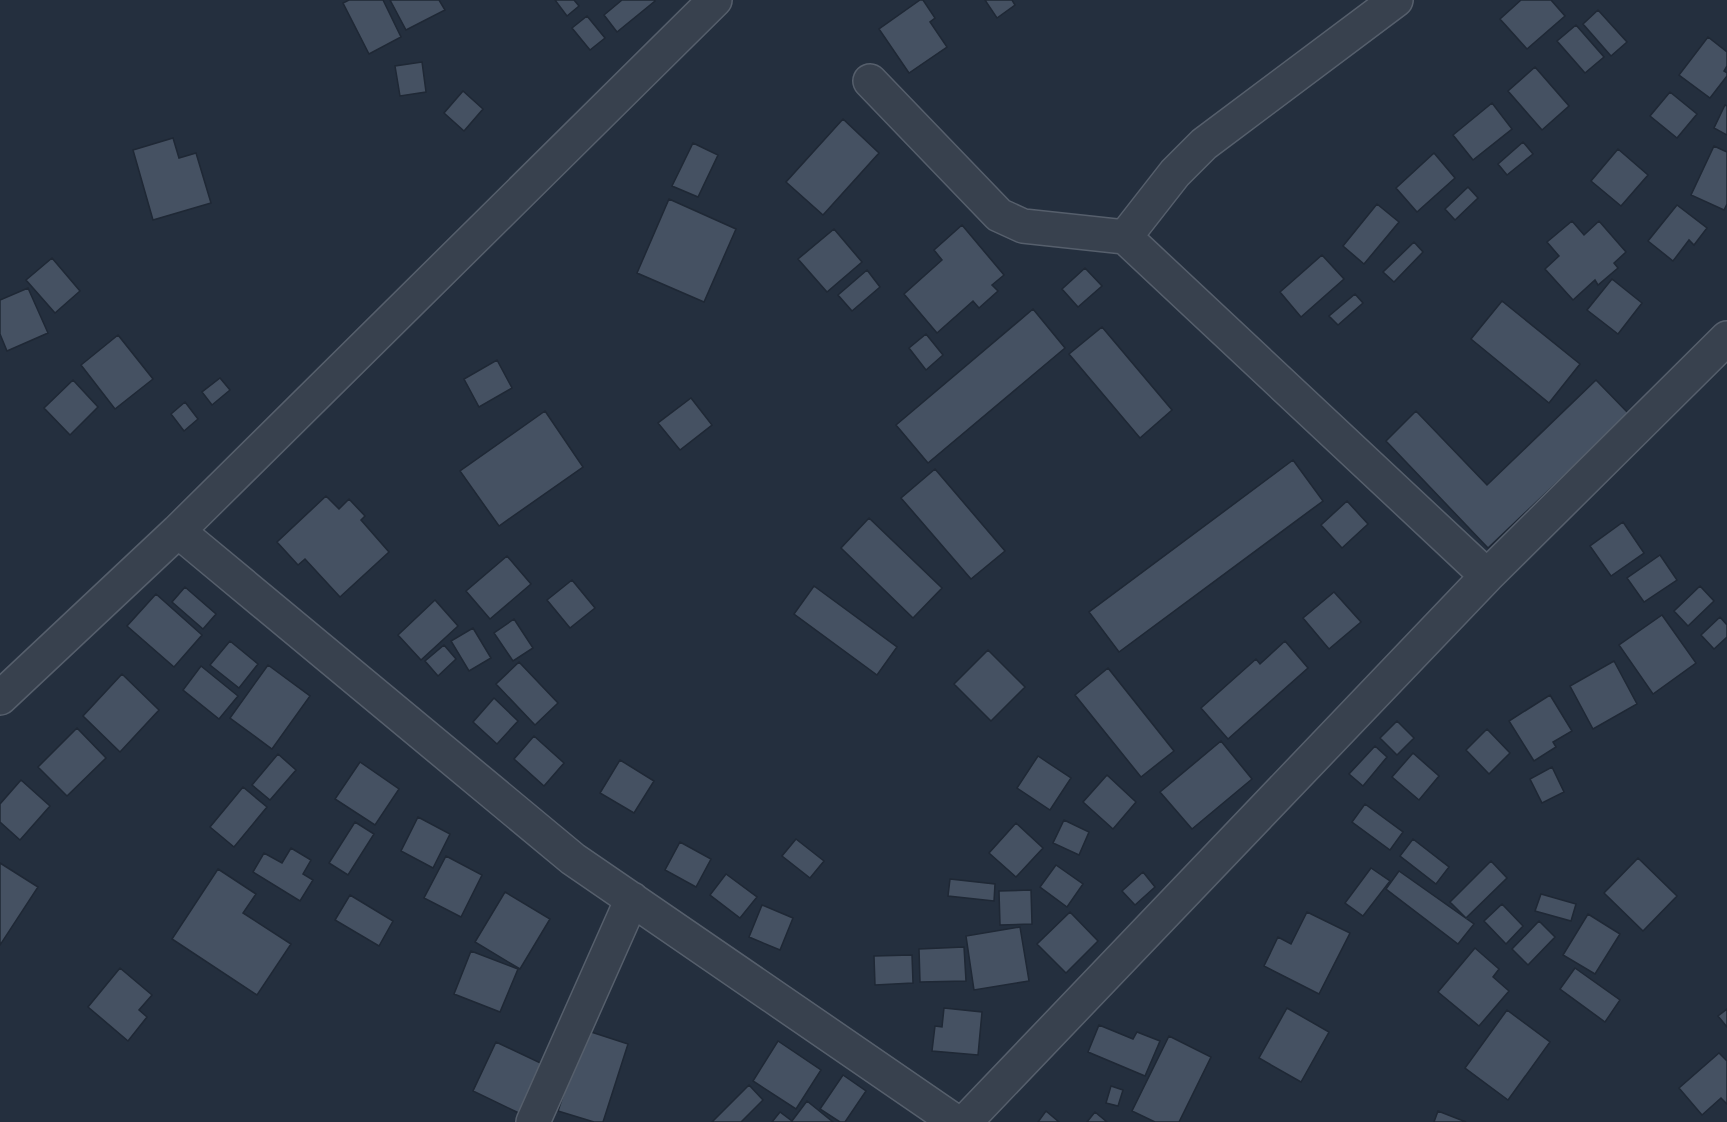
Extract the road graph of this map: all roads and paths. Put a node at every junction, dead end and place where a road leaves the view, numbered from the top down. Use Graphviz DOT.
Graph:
graph roads {
  1 [pos="715,0"];
  2 [pos="1396,0"];
  3 [pos="870,81"];
  4 [pos="1125,237"];
  5 [pos="1727,338"];
  6 [pos="178,531"];
  7 [pos="1487,576"];
  8 [pos="0,698"];
  9 [pos="632,899"];
  10 [pos="533,1122"];
  11 [pos="956,1122"];
  12 [pos="965,1122"];
  1 -- 6 [label="street"];
  2 -- 4 [label="street"];
  3 -- 4 [label="street"];
  4 -- 7 [label="street"];
  5 -- 7 [label="street"];
  6 -- 8 [label="street"];
  6 -- 9 [label="street"];
  7 -- 12 [label="street"];
  9 -- 10 [label="street"];
  9 -- 11 [label="street"];
}
